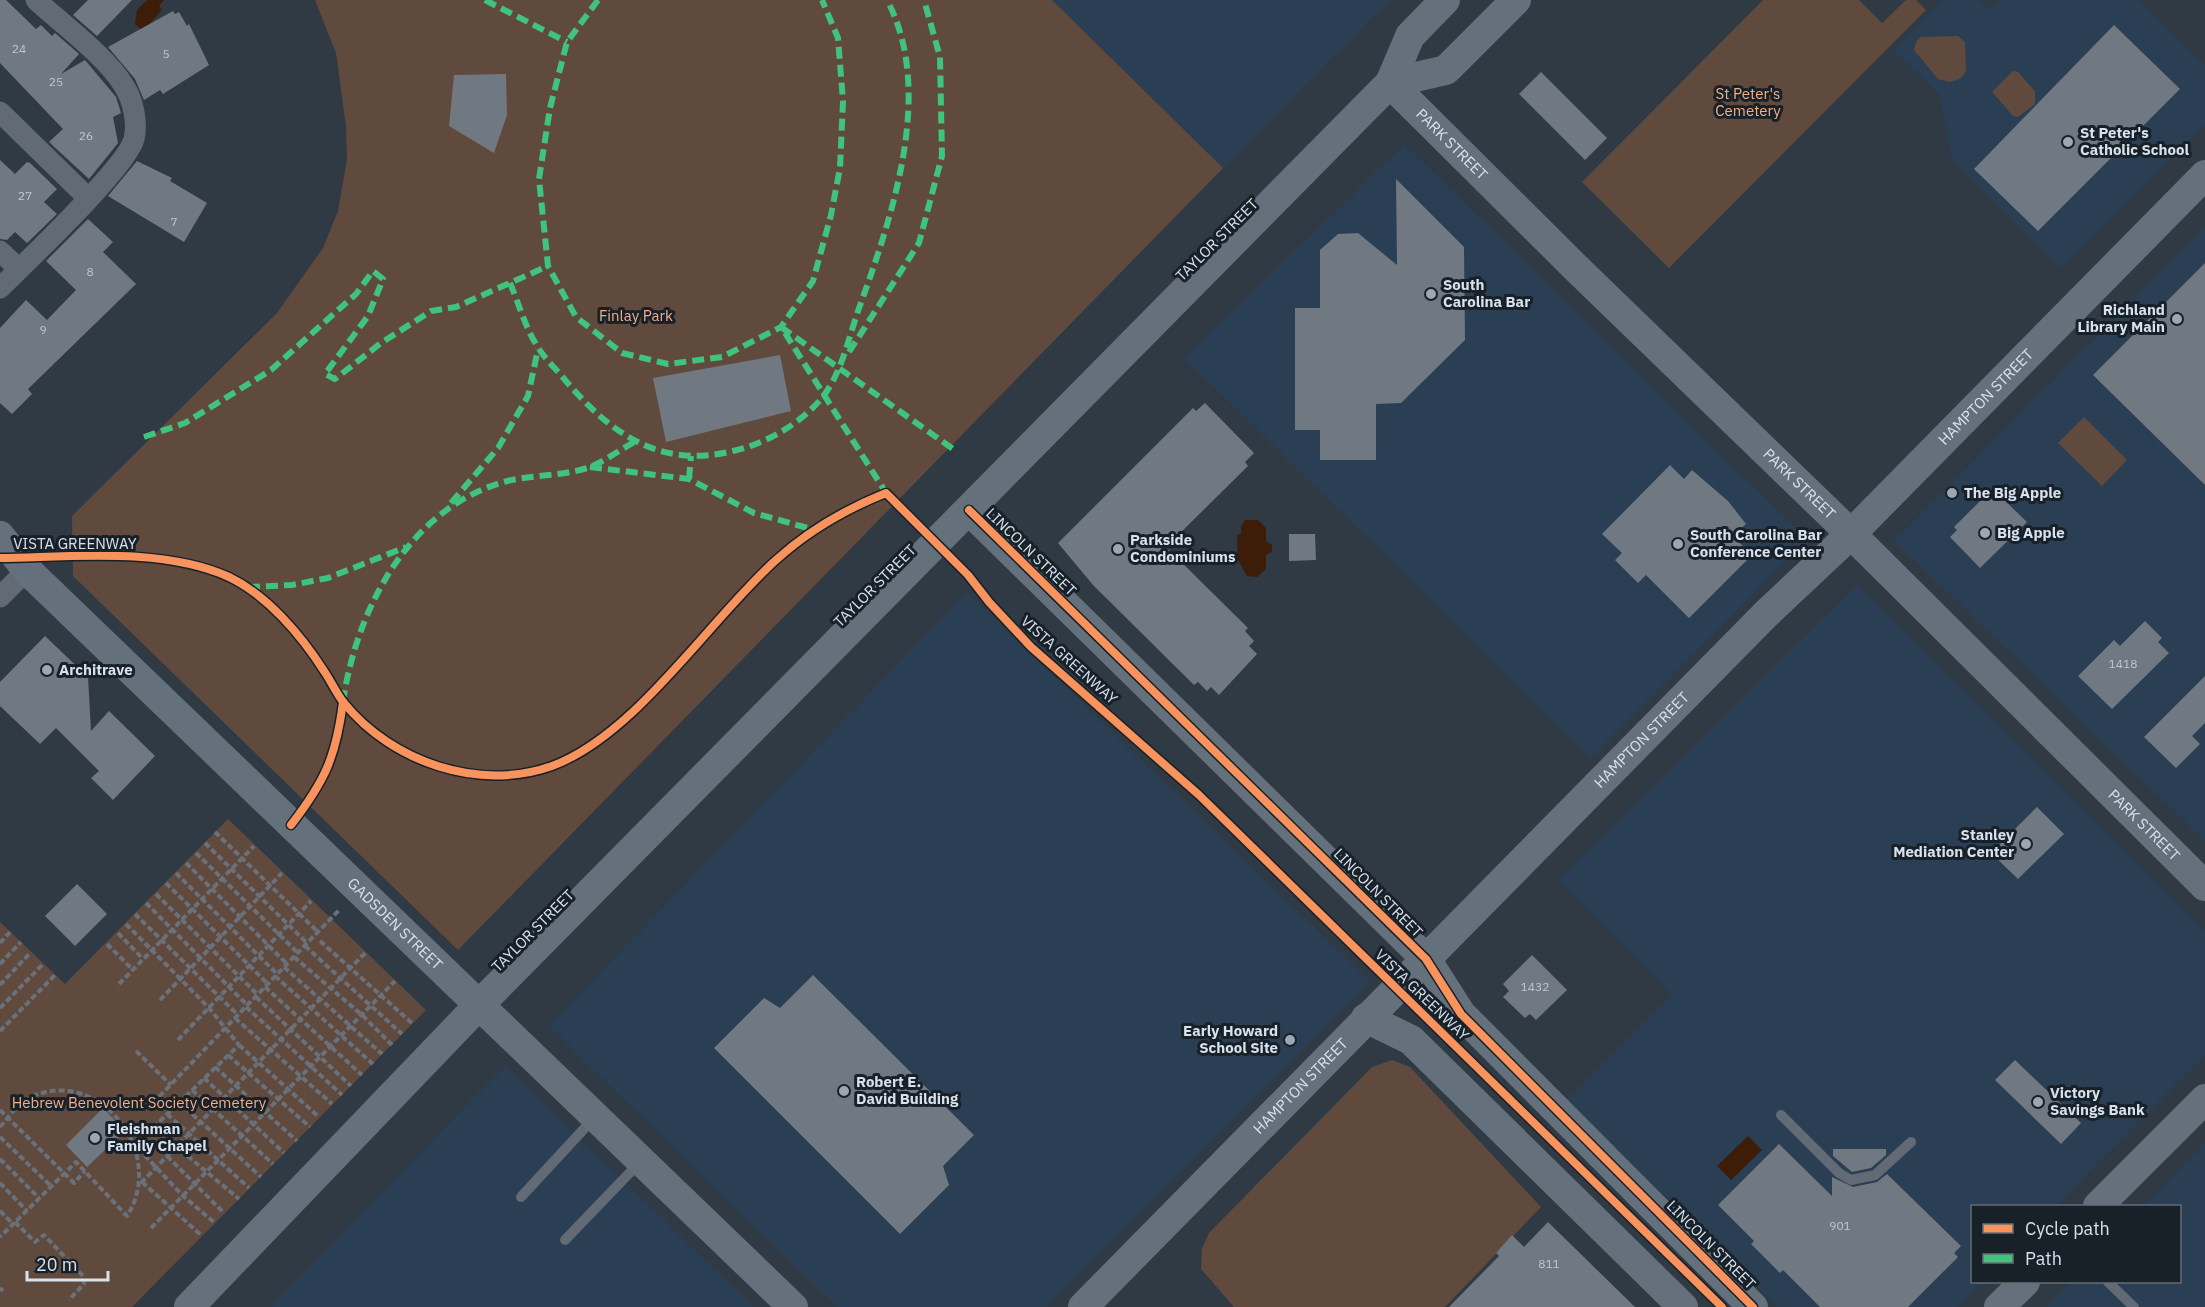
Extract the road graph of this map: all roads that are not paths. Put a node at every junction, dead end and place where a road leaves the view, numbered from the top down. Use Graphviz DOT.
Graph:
graph roads {
  1 [pos="36,0"];
  2 [pos="1445,0"];
  3 [pos="1516,0"];
  4 [pos="1390,83"];
  5 [pos="0,112"];
  6 [pos="2205,175"];
  7 [pos="87,198"];
  8 [pos="0,251"];
  9 [pos="19,269"];
  10 [pos="0,288"];
  11 [pos="969,510"];
  12 [pos="1851,534"];
  13 [pos="0,536"];
  14 [pos="27,570"];
  15 [pos="0,597"];
  16 [pos="2205,886"];
  17 [pos="1426,959"];
  18 [pos="480,1004"];
  19 [pos="1366,1018"];
  20 [pos="2205,1099"];
  21 [pos="1781,1115"];
  22 [pos="596,1116"];
  23 [pos="1911,1142"];
  24 [pos="642,1160"];
  25 [pos="521,1197"];
  26 [pos="2099,1205"];
  27 [pos="565,1240"];
  28 [pos="2023,1283"];
  29 [pos="2110,1283"];
  30 [pos="189,1307"];
  31 [pos="793,1307"];
  32 [pos="1083,1307"];
  33 [pos="1683,1307"];
  34 [pos="1754,1307"];
  35 [pos="2000,1307"];
  36 [pos="2134,1307"];
  1 -- 7 [label="street"];
  2 -- 4 [label="street, TAYLOR STREET"];
  3 -- 4 [label="street"];
  4 -- 11 [label="street, TAYLOR STREET"];
  4 -- 12 [label="street, PARK STREET"];
  5 -- 7 [label="street"];
  6 -- 12 [label="street, HAMPTON STREET"];
  7 -- 9 [label="street"];
  8 -- 9 [label="street"];
  9 -- 10 [label="street"];
  11 -- 17 [label="street, LINCOLN STREET"];
  11 -- 18 [label="street, TAYLOR STREET"];
  12 -- 16 [label="street, PARK STREET"];
  12 -- 17 [label="street, HAMPTON STREET"];
  13 -- 14 [label="street, GADSDEN STREET"];
  14 -- 15 [label="street"];
  14 -- 18 [label="street, GADSDEN STREET"];
  17 -- 19 [label="street, HAMPTON STREET"];
  17 -- 34 [label="street, LINCOLN STREET"];
  18 -- 22 [label="street, GADSDEN STREET"];
  18 -- 30 [label="street, TAYLOR STREET"];
  19 -- 32 [label="street, HAMPTON STREET"];
  19 -- 33 [label="street"];
  20 -- 26 [label="street"];
  21 -- 23 [label="lane"];
  22 -- 24 [label="street, GADSDEN STREET"];
  22 -- 25 [label="lane"];
  24 -- 27 [label="lane"];
  24 -- 31 [label="street, GADSDEN STREET"];
  28 -- 35 [label="street"];
  29 -- 36 [label="lane"];
}
